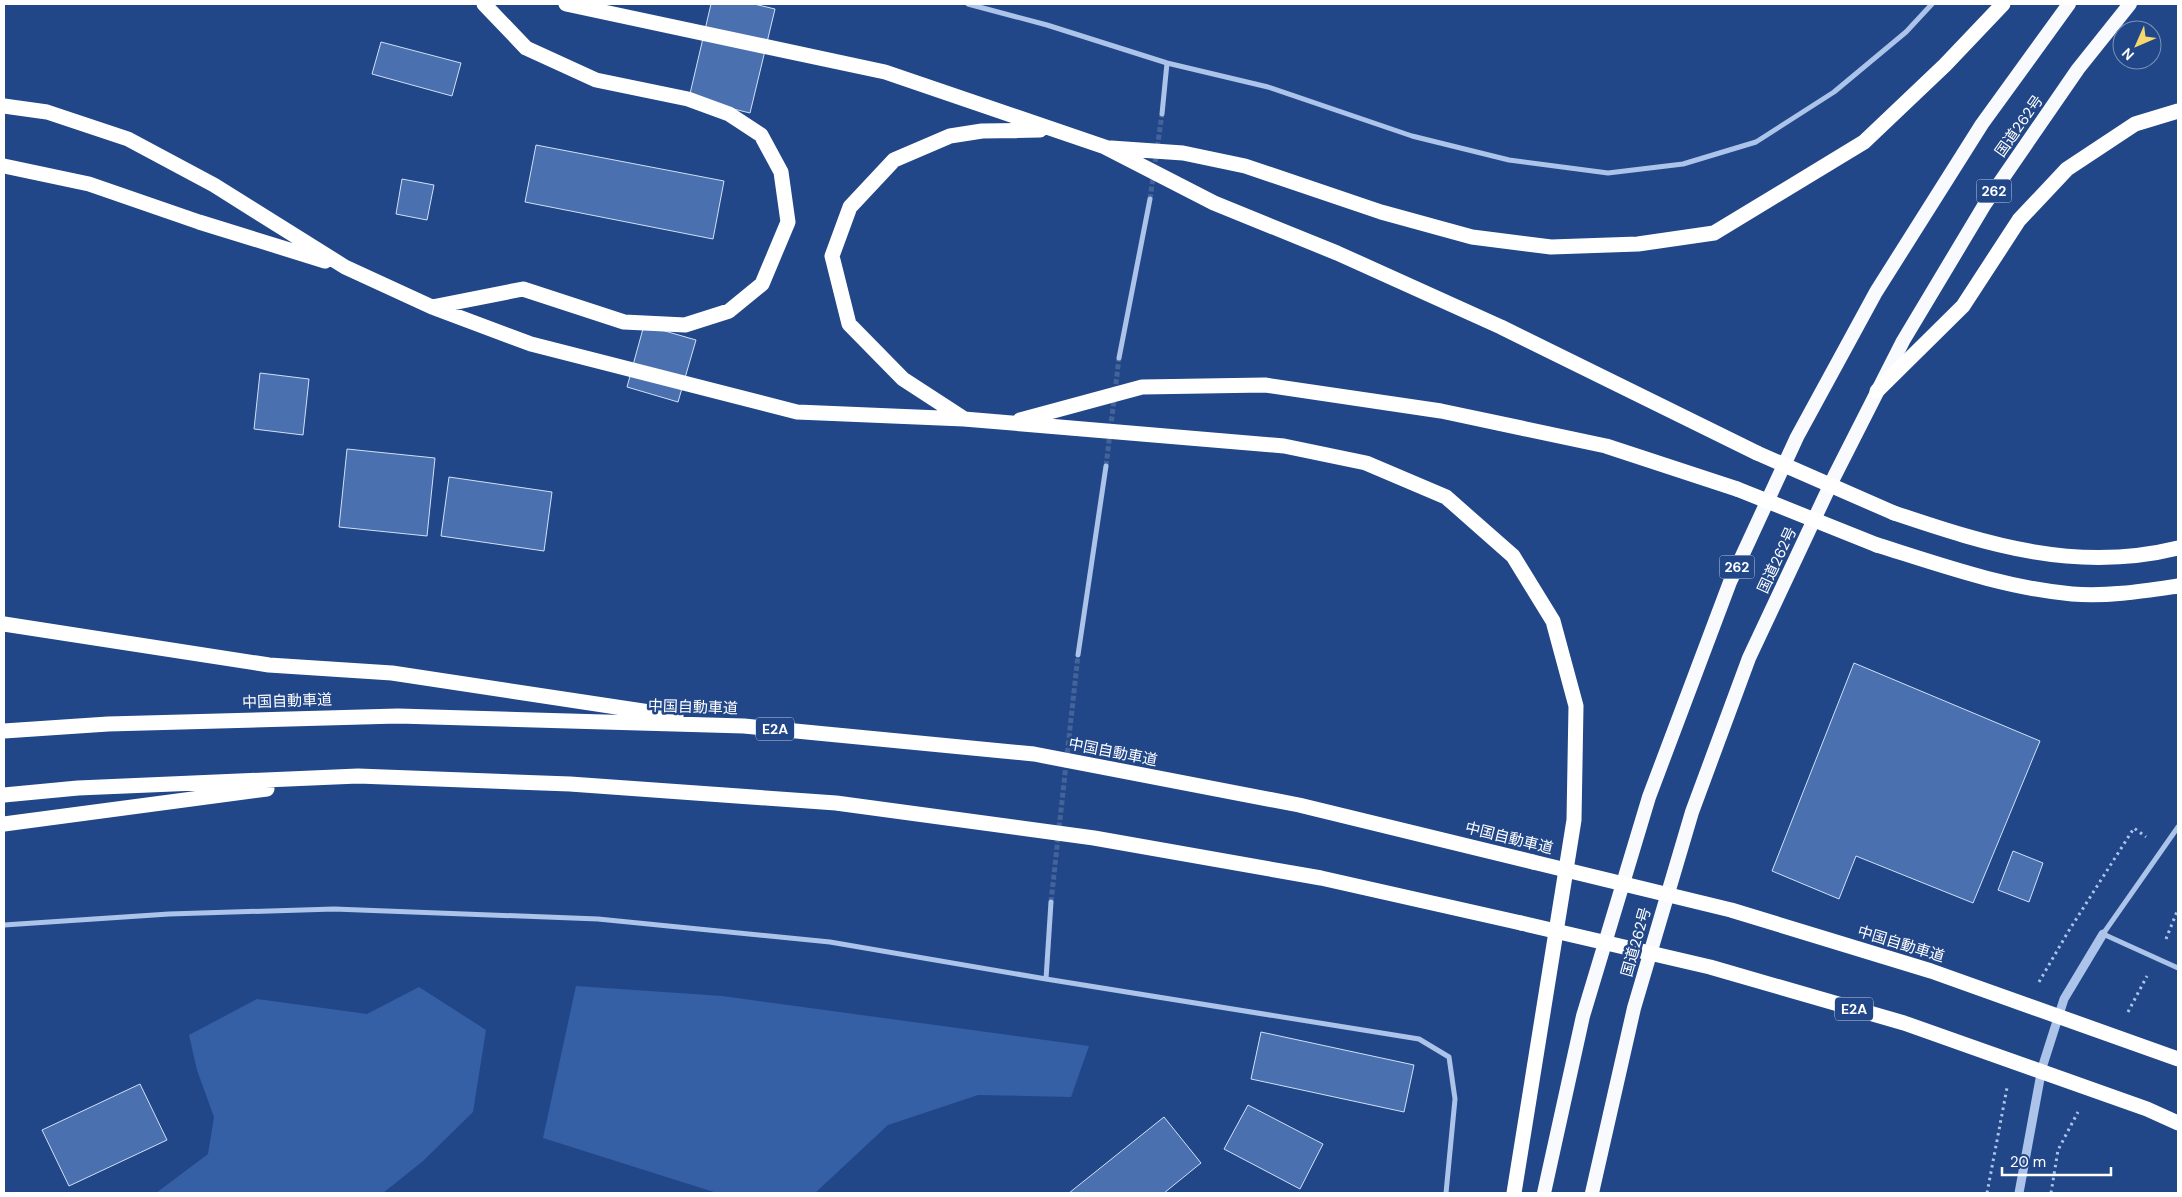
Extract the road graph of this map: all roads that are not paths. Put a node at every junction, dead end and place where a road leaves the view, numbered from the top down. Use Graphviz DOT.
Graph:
graph roads {
  1 [pos="484,4"];
  2 [pos="566,4"];
  3 [pos="968,4"];
  4 [pos="1932,4"];
  5 [pos="2003,4"];
  6 [pos="2069,4"];
  7 [pos="2130,4"];
  8 [pos="1167,63"];
  9 [pos="4,106"];
  10 [pos="2178,111"];
  11 [pos="1162,114"];
  12 [pos="1050,130"];
  13 [pos="1105,148"];
  14 [pos="4,166"];
  15 [pos="1150,199"];
  16 [pos="345,267"];
  17 [pos="432,307"];
  18 [pos="1119,358"];
  19 [pos="1878,391"];
  20 [pos="964,419"];
  21 [pos="1006,424"];
  22 [pos="1106,466"];
  23 [pos="2178,548"];
  24 [pos="2178,586"];
  25 [pos="4,624"];
  26 [pos="1078,654"];
  27 [pos="744,726"];
  28 [pos="4,731"];
  29 [pos="358,776"];
  30 [pos="4,795"];
  31 [pos="4,824"];
  32 [pos="2178,827"];
  33 [pos="1051,902"];
  34 [pos="4,925"];
  35 [pos="2103,934"];
  36 [pos="2178,968"];
  37 [pos="1046,979"];
  38 [pos="2178,1059"];
  39 [pos="2178,1122"];
  40 [pos="1446,1193"];
  41 [pos="1514,1193"];
  42 [pos="1544,1193"];
  43 [pos="1592,1193"];
  44 [pos="2018,1193"];
  1 -- 17 [label="highway"];
  2 -- 12 [label="highway"];
  3 -- 8 [label="street"];
  4 -- 8 [label="street"];
  5 -- 13 [label="highway"];
  6 -- 42 [label="highway, 国道262号 / 262"];
  7 -- 19 [label="highway, 国道262号 / 262"];
  8 -- 11 [label="street"];
  9 -- 16 [label="highway"];
  10 -- 19 [label="highway"];
  12 -- 13 [label="highway"];
  12 -- 20 [label="highway"];
  13 -- 23 [label="highway, bridge"];
  14 -- 16 [label="highway"];
  15 -- 18 [label="street"];
  16 -- 17 [label="highway"];
  17 -- 20 [label="highway"];
  19 -- 43 [label="highway, 国道262号 / 262"];
  20 -- 21 [label="highway"];
  21 -- 24 [label="highway, bridge"];
  21 -- 41 [label="highway"];
  22 -- 26 [label="street"];
  25 -- 27 [label="highway"];
  27 -- 28 [label="highway, 中国自動車道 / E2A"];
  27 -- 38 [label="highway, 中国自動車道 / E2A, bridge"];
  29 -- 30 [label="highway, E2A"];
  29 -- 31 [label="highway"];
  29 -- 39 [label="highway, E2A, bridge"];
  32 -- 35 [label="street"];
  33 -- 37 [label="street"];
  34 -- 37 [label="street"];
  35 -- 36 [label="street"];
  35 -- 44 [label="street"];
  37 -- 40 [label="street"];
}
